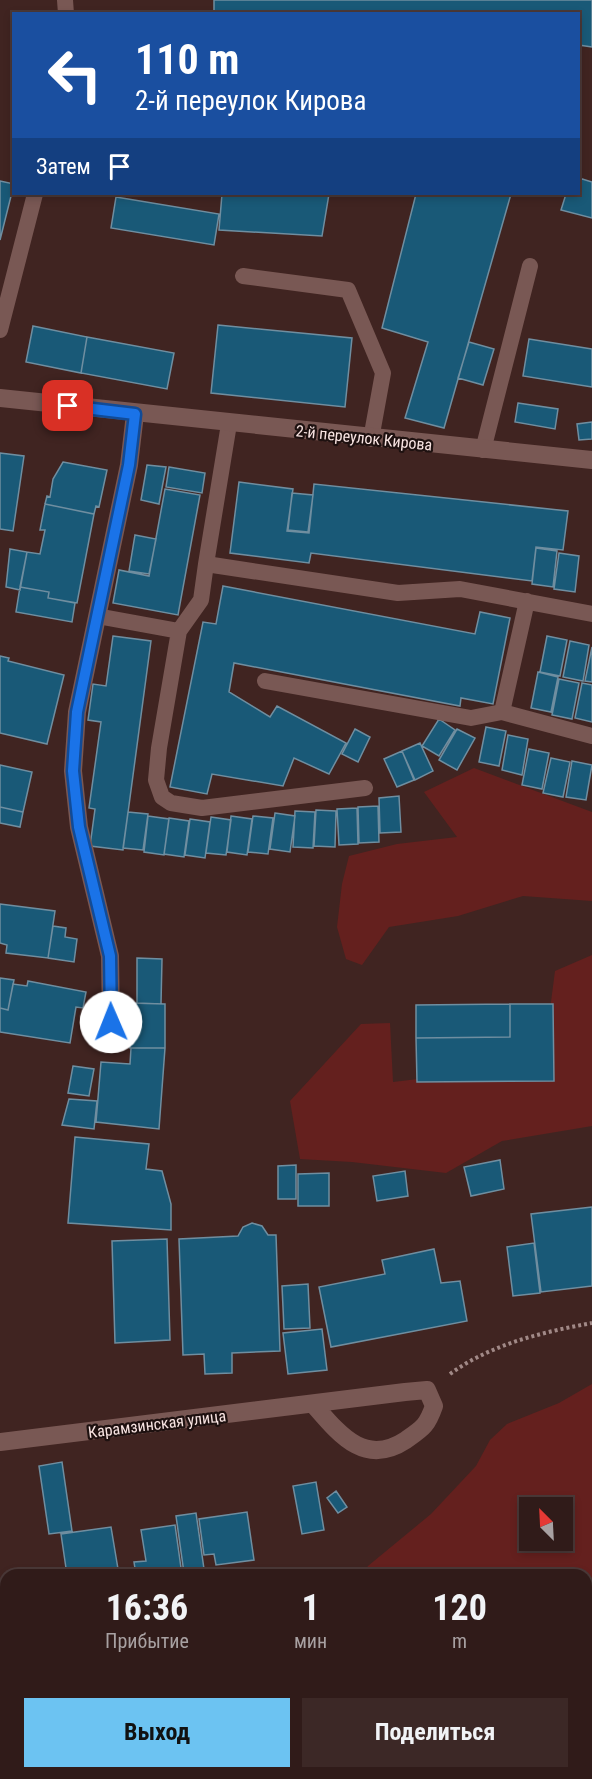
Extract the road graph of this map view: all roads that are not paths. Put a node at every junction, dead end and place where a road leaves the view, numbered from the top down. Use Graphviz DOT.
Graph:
graph roads {
  1 [pos="35,195"];
  2 [pos="530,266"];
  3 [pos="243,276"];
  4 [pos="0,330"];
  5 [pos="0,398"];
  6 [pos="135,414"];
  7 [pos="229,424"];
  8 [pos="371,438"];
  9 [pos="483,450"];
  10 [pos="592,460"];
  11 [pos="206,564"];
  12 [pos="527,601"];
  13 [pos="592,614"];
  14 [pos="97,616"];
  15 [pos="179,631"];
  16 [pos="265,681"];
  17 [pos="502,712"];
  18 [pos="592,736"];
  19 [pos="365,788"];
  20 [pos="111,1022"];
  21 [pos="314,1405"];
  22 [pos="0,1442"];
  1 -- 4 [label="lane"];
  2 -- 9 [label="lane"];
  3 -- 8 [label="lane"];
  5 -- 6 [label="street, 2-й переулок Кирова"];
  6 -- 7 [label="street, 2-й переулок Кирова"];
  6 -- 14 [label="street"];
  7 -- 8 [label="street, 2-й переулок Кирова"];
  7 -- 11 [label="lane"];
  8 -- 9 [label="street, 2-й переулок Кирова"];
  9 -- 10 [label="street, 2-й переулок Кирова"];
  11 -- 12 [label="lane"];
  11 -- 15 [label="lane"];
  12 -- 13 [label="lane"];
  12 -- 17 [label="lane"];
  14 -- 15 [label="lane"];
  14 -- 20 [label="street"];
  15 -- 19 [label="lane"];
  16 -- 17 [label="lane"];
  17 -- 18 [label="lane"];
  21 -- 21 [label="street, Карамзинская улица"];
  21 -- 22 [label="street, Карамзинская улица"];
}
